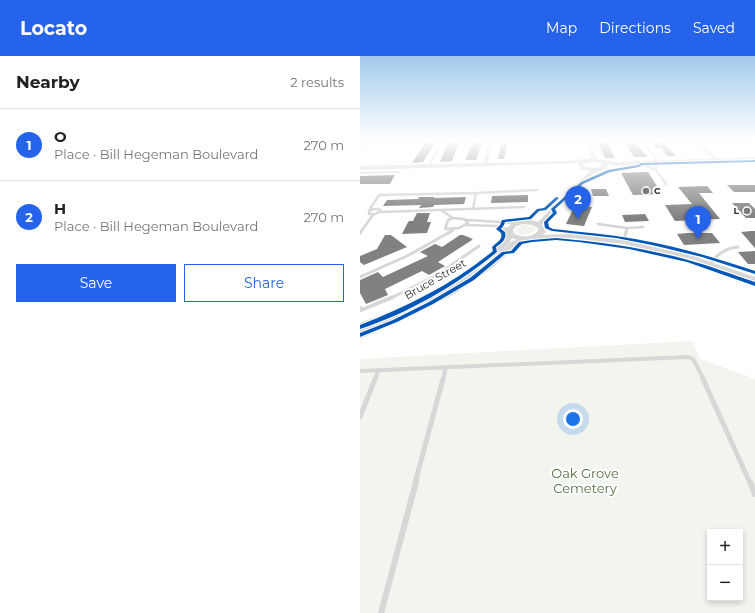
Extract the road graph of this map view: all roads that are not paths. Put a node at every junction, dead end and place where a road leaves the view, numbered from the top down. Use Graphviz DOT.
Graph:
graph roads {
  1 [pos="428,166"];
  2 [pos="577,166"];
  3 [pos="604,166"];
  4 [pos="624,166"];
  5 [pos="646,166"];
  6 [pos="656,166"];
  7 [pos="389,167"];
  8 [pos="581,167"];
  9 [pos="360,168"];
  10 [pos="599,169"];
  11 [pos="656,170"];
  12 [pos="385,172"];
  13 [pos="399,172"];
  14 [pos="360,173"];
  15 [pos="587,178"];
  16 [pos="666,184"];
  17 [pos="537,190"];
  18 [pos="476,194"];
  19 [pos="524,207"];
  20 [pos="473,209"];
  21 [pos="372,210"];
  22 [pos="441,210"];
  23 [pos="380,212"];
  24 [pos="373,215"];
  25 [pos="452,218"];
  26 [pos="467,220"];
  27 [pos="528,222"];
  28 [pos="517,223"];
  29 [pos="598,224"];
  30 [pos="466,225"];
  31 [pos="642,227"];
  32 [pos="541,228"];
  33 [pos="627,228"];
  34 [pos="452,230"];
  35 [pos="509,232"];
  36 [pos="360,233"];
  37 [pos="561,235"];
  38 [pos="536,237"];
  39 [pos="525,239"];
  40 [pos="623,242"];
  41 [pos="479,246"];
  42 [pos="738,247"];
  43 [pos="711,263"];
  44 [pos="360,277"];
  45 [pos="755,278"];
  46 [pos="360,308"];
  47 [pos="361,329"];
  48 [pos="446,367"];
  49 [pos="360,371"];
  50 [pos="378,371"];
  51 [pos="360,417"];
  52 [pos="755,494"];
  53 [pos="381,613"];
  1 -- 7 [label="street"];
  2 -- 8 [label="street"];
  3 -- 10 [label="street"];
  4 -- 10 [label="street"];
  4 -- 15 [label="street"];
  5 -- 11 [label="lane"];
  6 -- 11 [label="lane"];
  7 -- 9 [label="street"];
  7 -- 12 [label="lane"];
  8 -- 10 [label="street"];
  8 -- 27 [label="street"];
  10 -- 15 [label="street"];
  11 -- 16 [label="lane"];
  12 -- 13 [label="lane"];
  12 -- 14 [label="lane"];
  15 -- 32 [label="street"];
  17 -- 18 [label="lane"];
  18 -- 20 [label="lane"];
  18 -- 21 [label="lane"];
  19 -- 20 [label="lane"];
  20 -- 22 [label="lane"];
  21 -- 23 [label="lane"];
  21 -- 24 [label="lane"];
  22 -- 23 [label="lane"];
  22 -- 25 [label="lane"];
  23 -- 24 [label="lane"];
  24 -- 36 [label="lane"];
  25 -- 26 [label="lane"];
  25 -- 34 [label="lane"];
  26 -- 28 [label="lane"];
  26 -- 30 [label="lane"];
  27 -- 28 [label="street"];
  27 -- 32 [label="street"];
  28 -- 35 [label="street, Bruce Street"];
  29 -- 33 [label="lane"];
  30 -- 34 [label="lane"];
  30 -- 35 [label="lane"];
  31 -- 33 [label="lane"];
  32 -- 37 [label="street"];
  32 -- 38 [label="street"];
  33 -- 40 [label="lane"];
  34 -- 44 [label="lane"];
  35 -- 39 [label="street"];
  35 -- 47 [label="street, Bruce Street"];
  37 -- 38 [label="street"];
  37 -- 40 [label="street"];
  38 -- 39 [label="street"];
  39 -- 47 [label="street, Bruce Street"];
  40 -- 43 [label="street"];
  41 -- 46 [label="lane"];
  42 -- 43 [label="lane"];
  43 -- 45 [label="street"];
  48 -- 50 [label="lane"];
  48 -- 52 [label="lane"];
  48 -- 53 [label="lane"];
  49 -- 50 [label="lane"];
  50 -- 51 [label="lane"];
}
